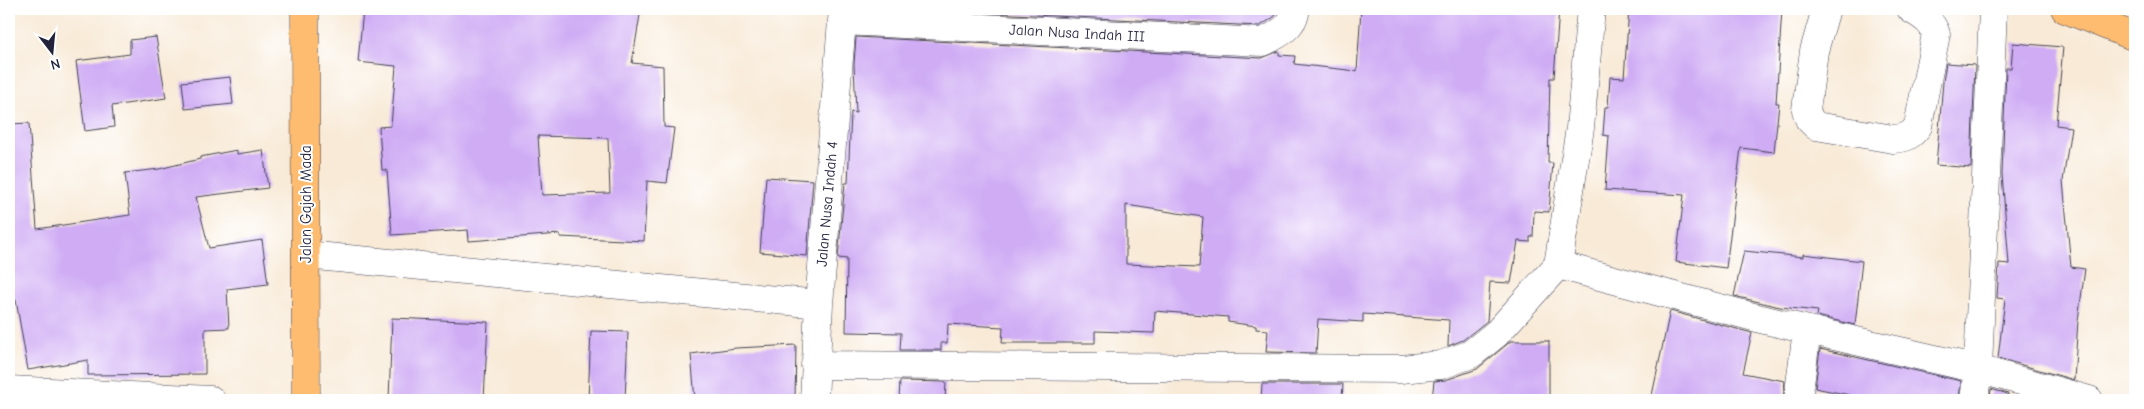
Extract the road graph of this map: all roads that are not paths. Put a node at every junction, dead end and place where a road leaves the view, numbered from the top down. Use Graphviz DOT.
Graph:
graph roads {
  1 [pos="305,9"];
  2 [pos="1296,9"];
  3 [pos="1591,9"];
  4 [pos="1826,9"];
  5 [pos="1911,9"];
  6 [pos="1993,9"];
  7 [pos="2065,9"];
  8 [pos="842,15"];
  9 [pos="2135,37"];
  10 [pos="306,255"];
  11 [pos="1558,264"];
  12 [pos="819,304"];
  13 [pos="1807,330"];
  14 [pos="815,365"];
  15 [pos="1978,370"];
  16 [pos="9,390"];
  17 [pos="210,400"];
  18 [pos="306,400"];
  19 [pos="814,400"];
  20 [pos="1798,400"];
  21 [pos="1974,400"];
  22 [pos="2089,400"];
  1 -- 10 [label="main road, Jalan Gajah Mada"];
  2 -- 8 [label="street, Jalan Nusa Indah III"];
  3 -- 11 [label="street"];
  4 -- 5 [label="street"];
  6 -- 15 [label="street"];
  7 -- 9 [label="main road"];
  8 -- 12 [label="street, Jalan Nusa Indah 4"];
  10 -- 12 [label="street"];
  10 -- 18 [label="main road, Jalan Gajah Mada"];
  11 -- 13 [label="street"];
  11 -- 14 [label="street"];
  12 -- 14 [label="street, Jalan Nusa Indah 4"];
  13 -- 15 [label="street"];
  13 -- 20 [label="street"];
  14 -- 19 [label="street, Jalan Nusa Indah 4"];
  15 -- 21 [label="street"];
  15 -- 22 [label="street"];
  16 -- 17 [label="street"];
}
